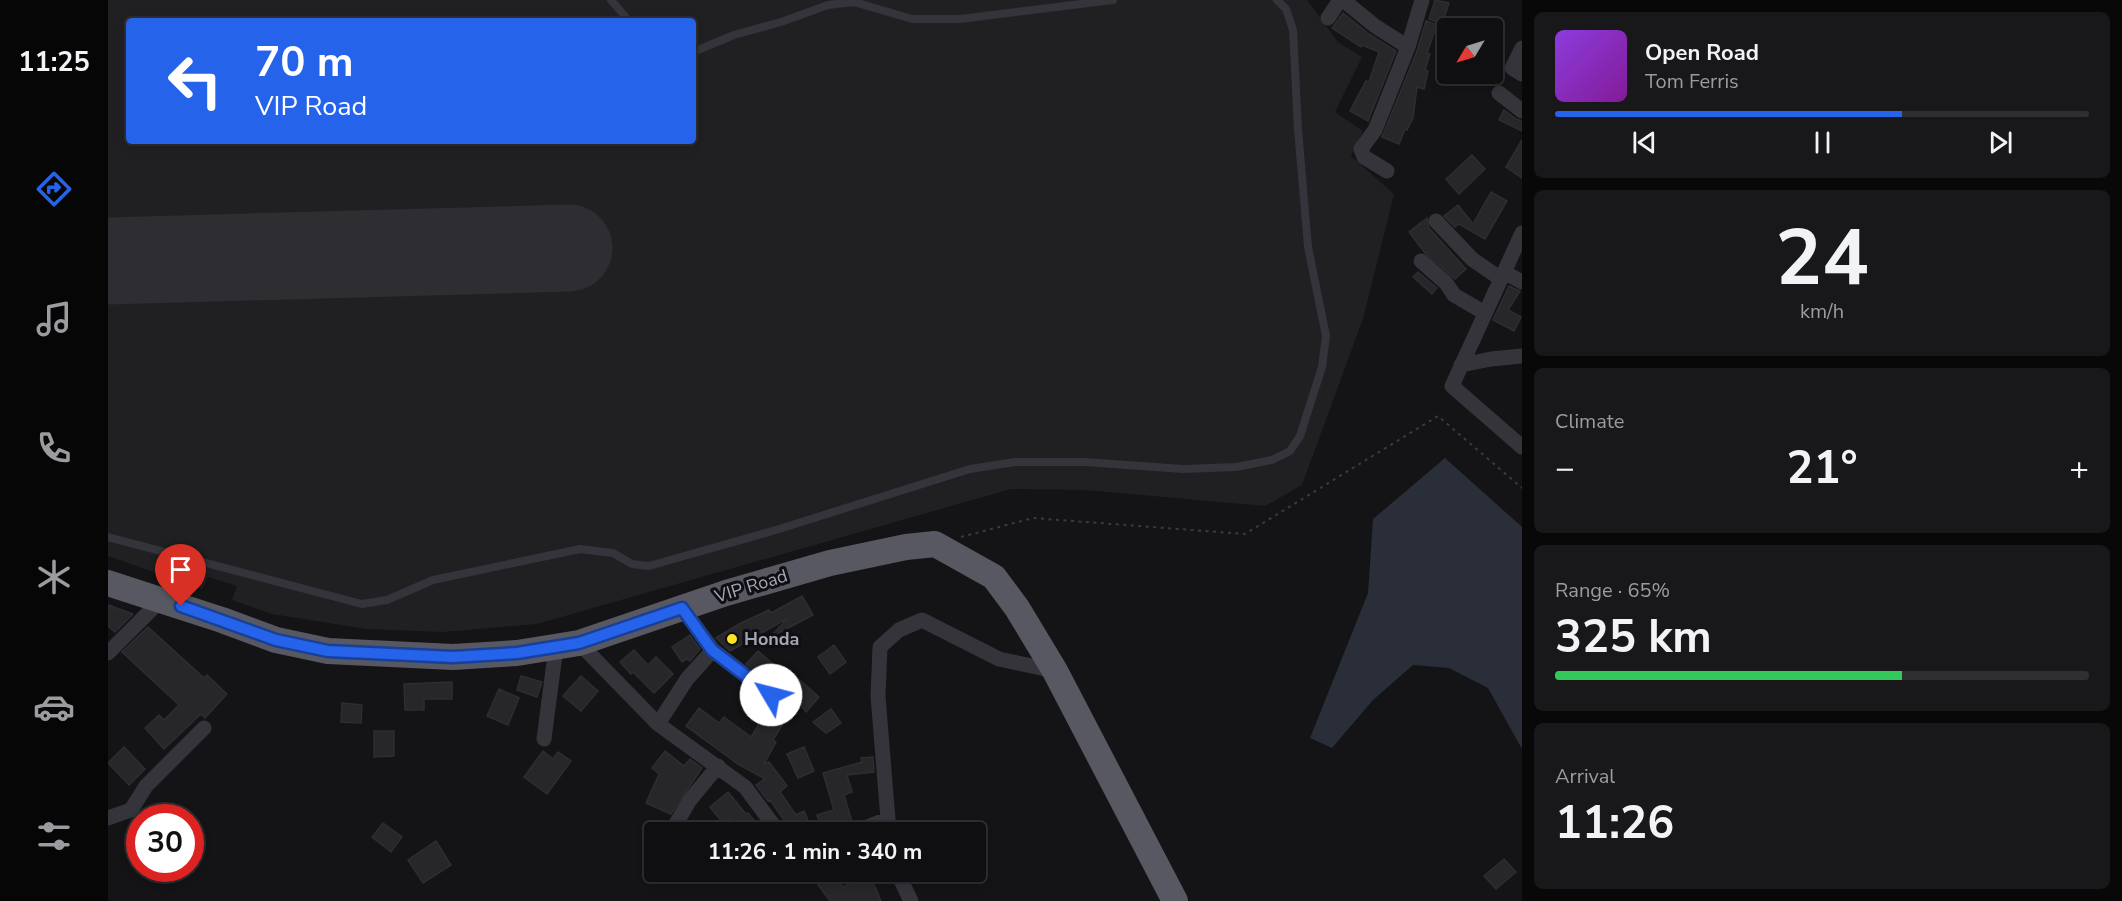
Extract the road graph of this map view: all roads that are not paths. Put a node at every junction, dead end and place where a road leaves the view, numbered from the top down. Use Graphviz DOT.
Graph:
graph roads {
  1 [pos="611,0"];
  2 [pos="1113,0"];
  3 [pos="1277,0"];
  4 [pos="1341,0"];
  5 [pos="1422,0"];
  6 [pos="626,18"];
  7 [pos="1328,18"];
  8 [pos="1408,47"];
  9 [pos="1522,48"];
  10 [pos="696,51"];
  11 [pos="1522,74"];
  12 [pos="1499,93"];
  13 [pos="1522,111"];
  14 [pos="1387,171"];
  15 [pos="1436,221"];
  16 [pos="1522,233"];
  17 [pos="1421,261"];
  18 [pos="1502,275"];
  19 [pos="1522,282"];
  20 [pos="1485,313"];
  21 [pos="1522,356"];
  22 [pos="1461,365"];
  23 [pos="1522,447"];
  24 [pos="108,537"];
  25 [pos="108,583"];
  26 [pos="161,600"];
  27 [pos="682,608"];
  28 [pos="567,645"];
  29 [pos="712,650"];
  30 [pos="108,653"];
  31 [pos="1055,671"];
  32 [pos="771,695"];
  33 [pos="658,724"];
  34 [pos="204,728"];
  35 [pos="544,739"];
  36 [pos="718,766"];
  37 [pos="108,818"];
  38 [pos="677,822"];
  39 [pos="771,822"];
  40 [pos="888,822"];
  41 [pos="902,882"];
  42 [pos="911,901"];
  43 [pos="1175,901"];
  1 -- 6 [label="lane"];
  2 -- 10 [label="lane"];
  3 -- 24 [label="lane"];
  4 -- 7 [label="street"];
  4 -- 8 [label="street"];
  5 -- 8 [label="street"];
  8 -- 14 [label="street"];
  9 -- 11 [label="street"];
  12 -- 13 [label="street"];
  15 -- 18 [label="street"];
  16 -- 18 [label="street"];
  17 -- 20 [label="street"];
  18 -- 19 [label="street"];
  18 -- 20 [label="street"];
  20 -- 22 [label="street"];
  21 -- 22 [label="street"];
  22 -- 23 [label="street"];
  25 -- 26 [label="highway, VIP Road"];
  26 -- 28 [label="highway, VIP Road"];
  26 -- 30 [label="street"];
  27 -- 28 [label="highway, VIP Road"];
  27 -- 29 [label="street"];
  27 -- 31 [label="highway, VIP Road"];
  28 -- 33 [label="street"];
  28 -- 35 [label="street"];
  29 -- 32 [label="street"];
  29 -- 33 [label="street"];
  31 -- 40 [label="street"];
  31 -- 43 [label="highway"];
  33 -- 36 [label="street"];
  34 -- 37 [label="street"];
  36 -- 38 [label="street"];
  36 -- 39 [label="street"];
  41 -- 42 [label="street"];
}
